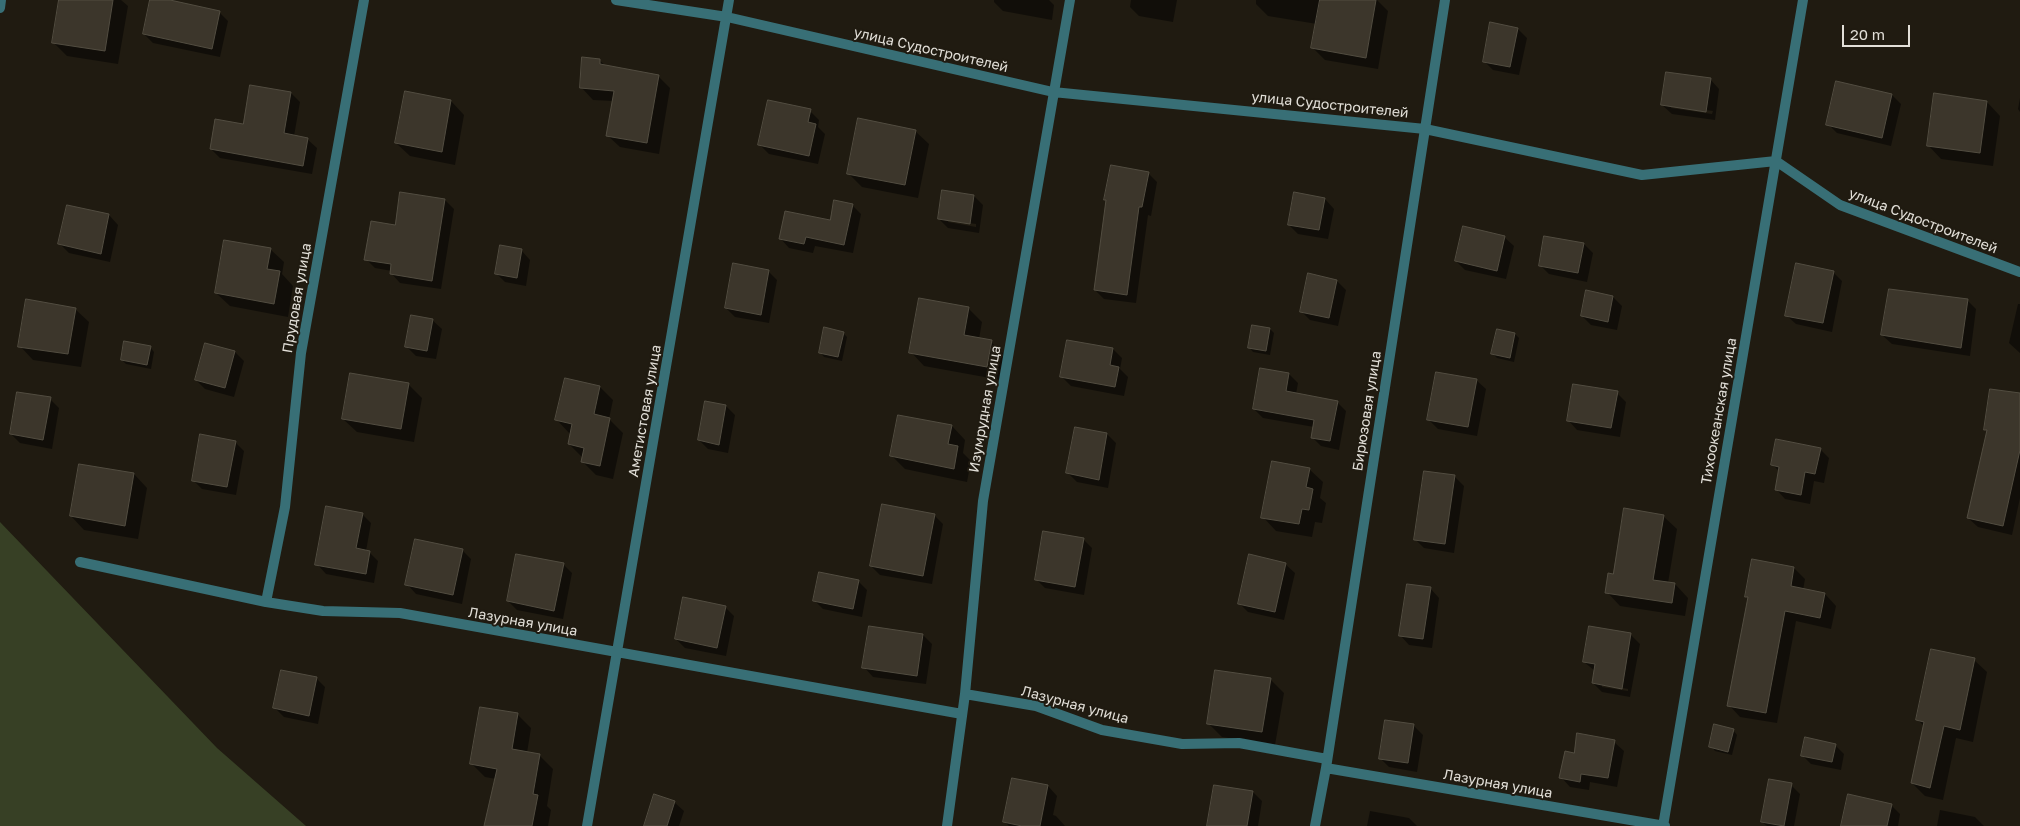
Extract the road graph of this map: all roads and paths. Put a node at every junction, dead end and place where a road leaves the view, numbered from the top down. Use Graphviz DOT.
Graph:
graph roads {
  1 [pos="1,0"];
  2 [pos="364,0"];
  3 [pos="616,0"];
  4 [pos="729,0"];
  5 [pos="1070,0"];
  6 [pos="1444,0"];
  7 [pos="1803,0"];
  8 [pos="0,8"];
  9 [pos="726,17"];
  10 [pos="1053,92"];
  11 [pos="1425,129"];
  12 [pos="1776,161"];
  13 [pos="2020,272"];
  14 [pos="80,562"];
  15 [pos="266,602"];
  16 [pos="618,653"];
  17 [pos="964,694"];
  18 [pos="962,714"];
  19 [pos="1326,764"];
  20 [pos="587,826"];
  21 [pos="947,826"];
  22 [pos="1315,826"];
  23 [pos="1664,826"];
  1 -- 8 [label="street"];
  2 -- 15 [label="street, Прудовая улица"];
  3 -- 9 [label="street, улица Судостроителей"];
  4 -- 9 [label="street, Аметистовая улица"];
  5 -- 10 [label="street, Изумрудная улица"];
  6 -- 11 [label="street, Бирюзовая улица"];
  7 -- 12 [label="street, Тихоокеанская улица"];
  9 -- 10 [label="street, улица Судостроителей"];
  9 -- 16 [label="street, Аметистовая улица"];
  10 -- 11 [label="street, улица Судостроителей"];
  10 -- 17 [label="street, Изумрудная улица"];
  11 -- 12 [label="street, улица Судостроителей"];
  11 -- 19 [label="street, Бирюзовая улица"];
  12 -- 13 [label="street, улица Судостроителей"];
  12 -- 23 [label="street, Тихоокеанская улица"];
  14 -- 15 [label="street, Лазурная улица"];
  15 -- 16 [label="street, Лазурная улица"];
  16 -- 18 [label="street, Лазурная улица"];
  16 -- 20 [label="street, Аметистовая улица"];
  17 -- 18 [label="street, Изумрудная улица"];
  17 -- 19 [label="street, Лазурная улица"];
  18 -- 21 [label="street, Изумрудная улица"];
  19 -- 22 [label="street, Бирюзовая улица"];
  19 -- 23 [label="street, Лазурная улица"];
}
